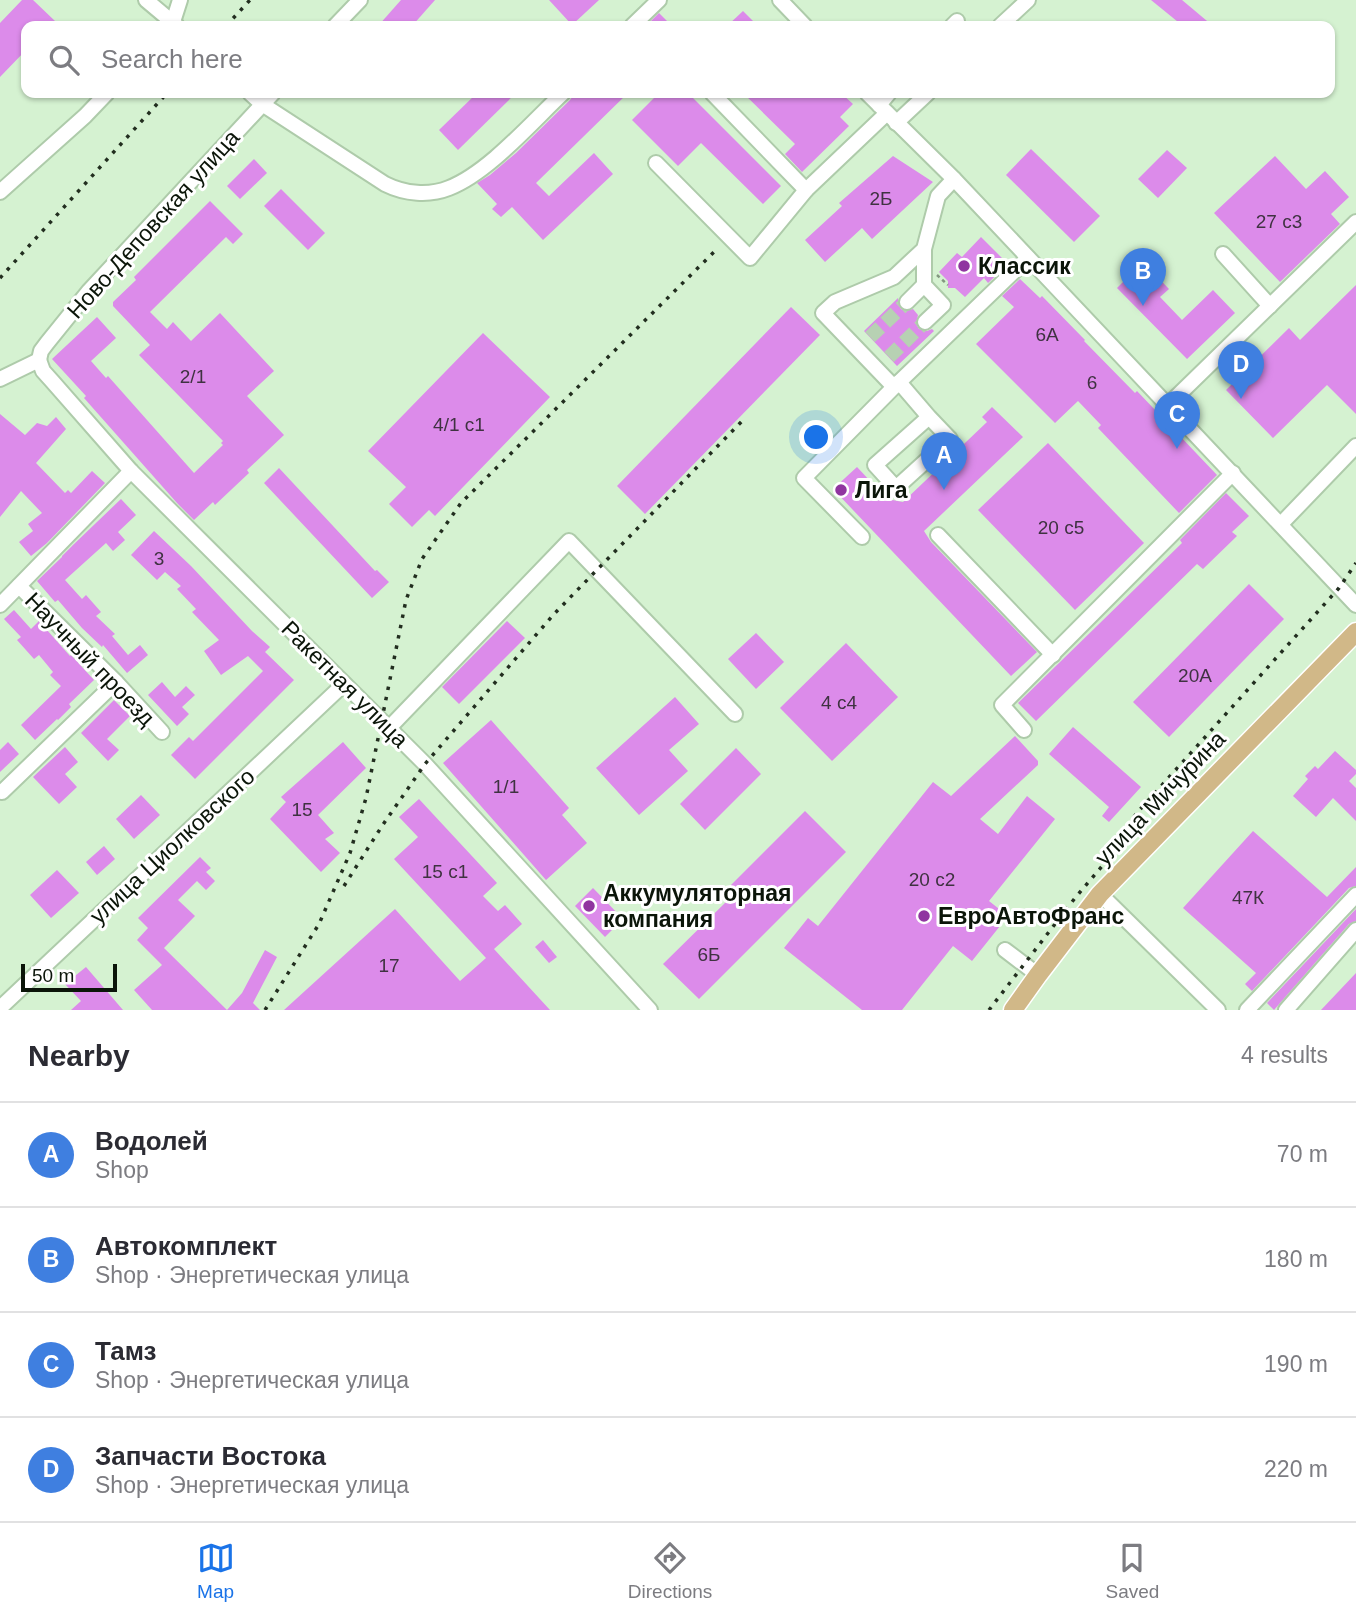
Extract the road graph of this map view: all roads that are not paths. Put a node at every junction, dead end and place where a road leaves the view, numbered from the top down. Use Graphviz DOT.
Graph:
graph roads {
  1 [pos="146,0"];
  2 [pos="180,0"];
  3 [pos="360,0"];
  4 [pos="659,0"];
  5 [pos="780,0"];
  6 [pos="1028,0"];
  7 [pos="169,21"];
  8 [pos="174,21"];
  9 [pos="340,21"];
  10 [pos="637,21"];
  11 [pos="800,21"];
  12 [pos="1005,21"];
  13 [pos="102,98"];
  14 [pos="255,98"];
  15 [pos="268,98"];
  16 [pos="558,98"];
  17 [pos="717,98"];
  18 [pos="872,98"];
  19 [pos="889,98"];
  20 [pos="919,98"];
  21 [pos="262,104"];
  22 [pos="887,114"];
  23 [pos="656,163"];
  24 [pos="954,179"];
  25 [pos="806,190"];
  26 [pos="0,192"];
  27 [pos="1356,222"];
  28 [pos="924,249"];
  29 [pos="1223,254"];
  30 [pos="1028,258"];
  31 [pos="924,285"];
  32 [pos="906,302"];
  33 [pos="1270,306"];
  34 [pos="925,322"];
  35 [pos="870,337"];
  36 [pos="858,349"];
  37 [pos="889,357"];
  38 [pos="39,360"];
  39 [pos="876,369"];
  40 [pos="0,379"];
  41 [pos="897,384"];
  42 [pos="1168,405"];
  43 [pos="929,416"];
  44 [pos="1356,446"];
  45 [pos="131,471"];
  46 [pos="1233,474"];
  47 [pos="1281,524"];
  48 [pos="938,535"];
  49 [pos="862,537"];
  50 [pos="19,586"];
  51 [pos="0,605"];
  52 [pos="1356,605"];
  53 [pos="1356,632"];
  54 [pos="1053,654"];
  55 [pos="116,682"];
  56 [pos="344,684"];
  57 [pos="734,714"];
  58 [pos="389,728"];
  59 [pos="1024,730"];
  60 [pos="162,732"];
  61 [pos="2,792"];
  62 [pos="1100,894"];
  63 [pos="1356,894"];
  64 [pos="1356,930"];
  65 [pos="1005,950"];
  66 [pos="1038,975"];
  67 [pos="0,1008"];
  68 [pos="650,1010"];
  69 [pos="1013,1010"];
  70 [pos="1218,1010"];
  71 [pos="1247,1010"];
  72 [pos="1286,1010"];
  1 -- 7 [label="street"];
  2 -- 8 [label="street"];
  3 -- 9 [label="street"];
  4 -- 10 [label="street"];
  5 -- 11 [label="street"];
  6 -- 12 [label="street"];
  13 -- 26 [label="street"];
  14 -- 21 [label="street"];
  15 -- 21 [label="street, Ново-Деповская улица"];
  16 -- 21 [label="street"];
  17 -- 25 [label="street"];
  18 -- 22 [label="street"];
  19 -- 22 [label="street"];
  20 -- 22 [label="street"];
  21 -- 38 [label="street, Ново-Деповская улица"];
  22 -- 24 [label="street"];
  22 -- 25 [label="street"];
  23 -- 25 [label="street"];
  24 -- 28 [label="street"];
  24 -- 30 [label="street"];
  27 -- 33 [label="street"];
  28 -- 31 [label="street"];
  28 -- 36 [label="street"];
  29 -- 33 [label="street"];
  30 -- 41 [label="street"];
  30 -- 42 [label="street"];
  31 -- 32 [label="street"];
  31 -- 34 [label="street"];
  33 -- 42 [label="street"];
  35 -- 36 [label="street"];
  36 -- 39 [label="street"];
  37 -- 39 [label="street"];
  38 -- 40 [label="street"];
  38 -- 45 [label="street, Ракетная улица"];
  39 -- 41 [label="street"];
  41 -- 43 [label="street"];
  41 -- 49 [label="street"];
  42 -- 46 [label="street"];
  43 -- 43 [label="street"];
  44 -- 47 [label="street"];
  45 -- 50 [label="street"];
  45 -- 56 [label="street, Ракетная улица"];
  46 -- 47 [label="street"];
  46 -- 54 [label="street"];
  47 -- 52 [label="street"];
  48 -- 54 [label="street"];
  50 -- 51 [label="street"];
  50 -- 55 [label="street, Научный проезд"];
  53 -- 62 [label="main road, улица Мичурина"];
  54 -- 59 [label="street"];
  55 -- 60 [label="street, Научный проезд"];
  55 -- 61 [label="street"];
  56 -- 58 [label="street, Ракетная улица"];
  56 -- 67 [label="street, улица Циолковского"];
  57 -- 58 [label="street"];
  58 -- 68 [label="street, Ракетная улица"];
  62 -- 66 [label="main road, улица Мичурина"];
  62 -- 70 [label="street"];
  63 -- 71 [label="street"];
  64 -- 72 [label="street"];
  65 -- 66 [label="street"];
  66 -- 69 [label="main road, улица Мичурина"];
}
